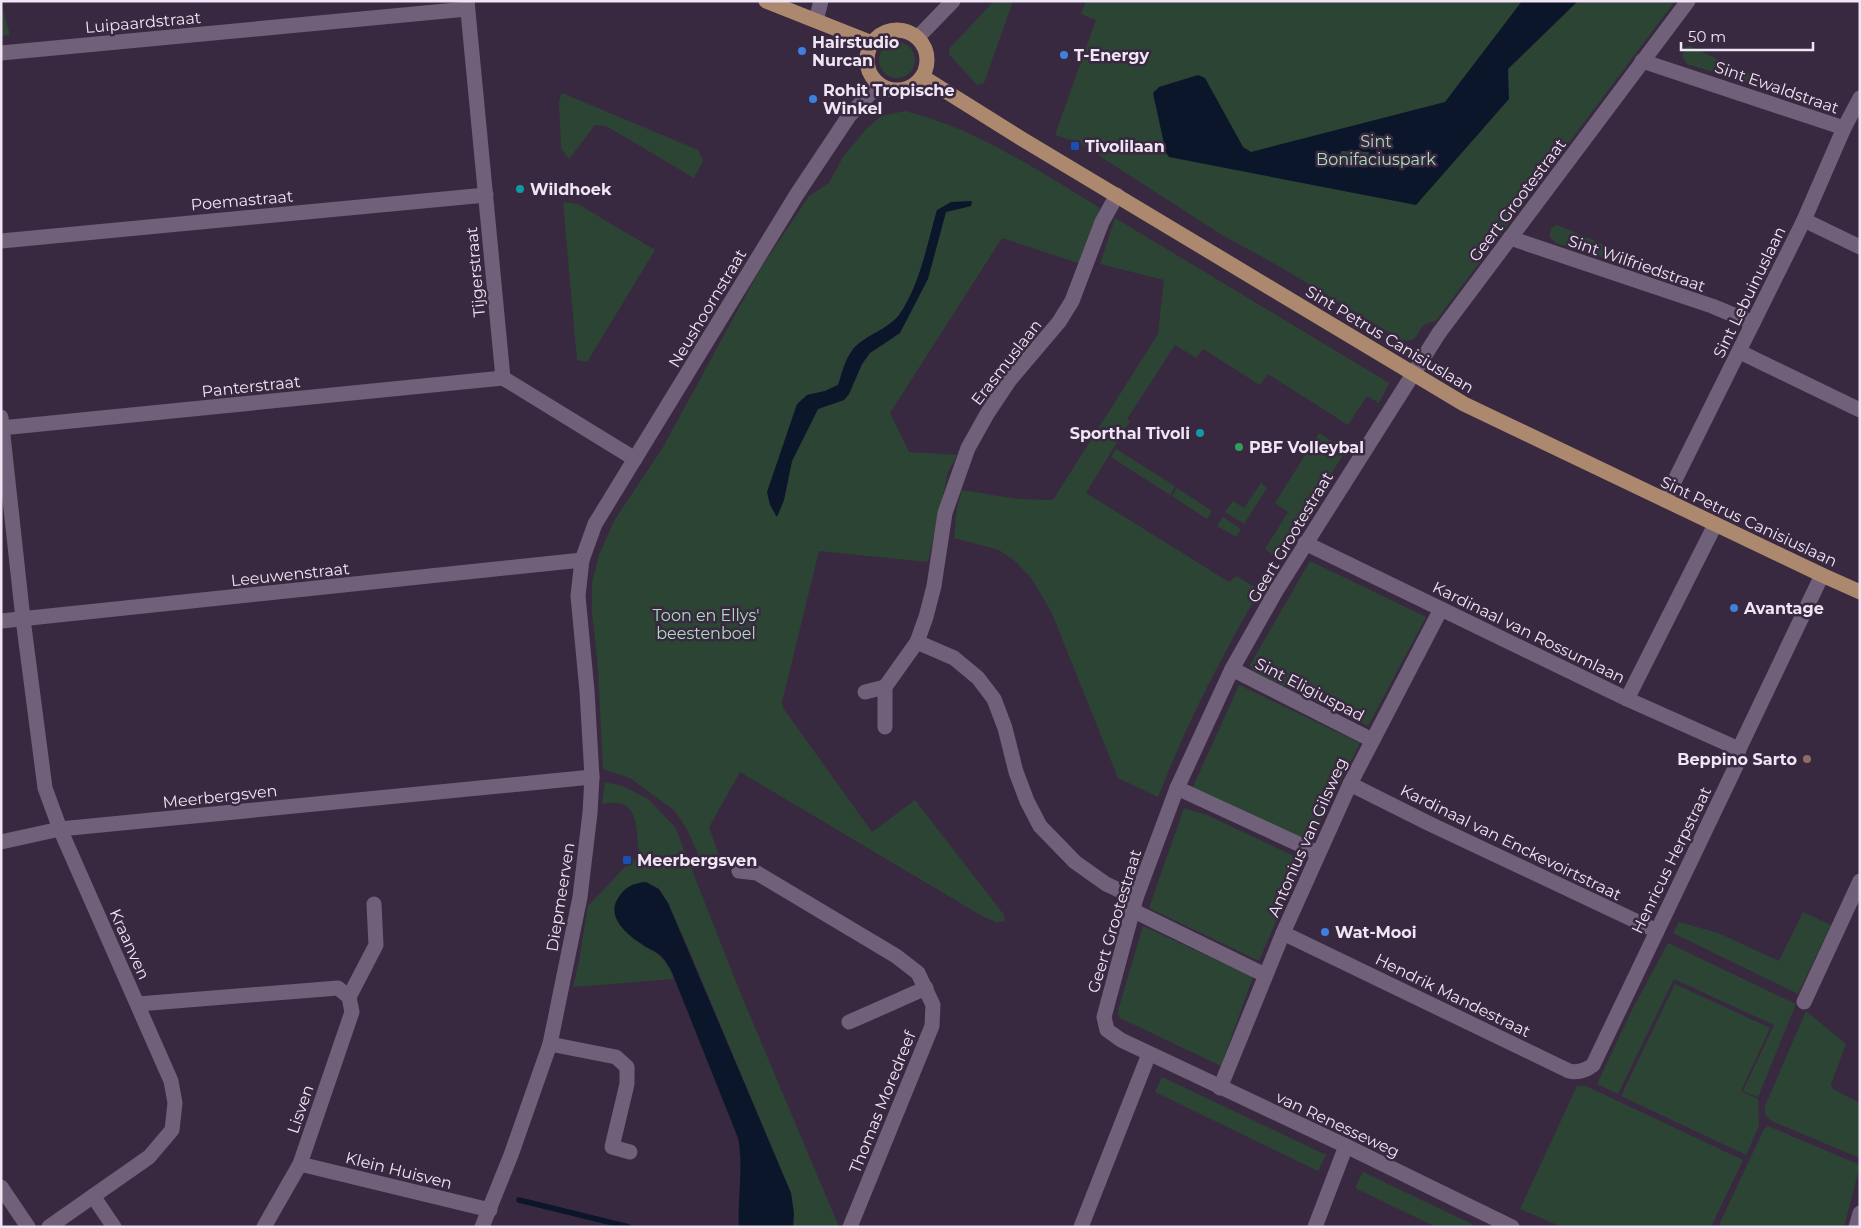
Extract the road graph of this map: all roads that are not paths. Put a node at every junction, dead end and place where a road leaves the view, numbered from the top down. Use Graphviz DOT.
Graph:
graph roads {
  1 [pos="766,1"];
  2 [pos="822,1"];
  3 [pos="953,1"];
  4 [pos="1688,1"];
  5 [pos="467,5"];
  6 [pos="816,20"];
  7 [pos="918,37"];
  8 [pos="872,43"];
  9 [pos="1,53"];
  10 [pos="1642,61"];
  11 [pos="923,76"];
  12 [pos="879,84"];
  13 [pos="1860,98"];
  14 [pos="1844,128"];
  15 [pos="486,195"];
  16 [pos="1117,195"];
  17 [pos="1804,220"];
  18 [pos="1510,238"];
  19 [pos="1,241"];
  20 [pos="1860,247"];
  21 [pos="1753,323"];
  22 [pos="1740,352"];
  23 [pos="1413,373"];
  24 [pos="503,378"];
  25 [pos="1860,410"];
  26 [pos="2,424"];
  27 [pos="635,459"];
  28 [pos="1665,500"];
  29 [pos="1715,524"];
  30 [pos="1305,543"];
  31 [pos="582,560"];
  32 [pos="1822,575"];
  33 [pos="1860,592"];
  34 [pos="1441,609"];
  35 [pos="23,619"];
  36 [pos="1,621"];
  37 [pos="917,642"];
  38 [pos="1232,669"];
  39 [pos="884,687"];
  40 [pos="865,692"];
  41 [pos="1628,699"];
  42 [pos="885,726"];
  43 [pos="1372,740"];
  44 [pos="1739,749"];
  45 [pos="592,777"];
  46 [pos="1350,784"];
  47 [pos="1176,788"];
  48 [pos="60,829"];
  49 [pos="1,842"];
  50 [pos="1318,853"];
  51 [pos="739,871"];
  52 [pos="1860,881"];
  53 [pos="374,904"];
  54 [pos="1134,904"];
  55 [pos="1657,931"];
  56 [pos="1283,932"];
  57 [pos="1265,975"];
  58 [pos="926,988"];
  59 [pos="349,997"];
  60 [pos="1804,1002"];
  61 [pos="138,1004"];
  62 [pos="849,1022"];
  63 [pos="550,1044"];
  64 [pos="1149,1054"];
  65 [pos="1581,1072"];
  66 [pos="1220,1088"];
  67 [pos="1346,1146"];
  68 [pos="630,1152"];
  69 [pos="300,1164"];
  70 [pos="1,1187"];
  71 [pos="93,1196"];
  72 [pos="490,1210"];
  73 [pos="1860,1213"];
  74 [pos="1496,1224"];
  75 [pos="28,1227"];
  76 [pos="49,1227"];
  77 [pos="114,1227"];
  78 [pos="264,1227"];
  79 [pos="482,1227"];
  80 [pos="850,1227"];
  81 [pos="1081,1227"];
  82 [pos="1314,1227"];
  83 [pos="1512,1227"];
  84 [pos="1856,1227"];
  1 -- 6 [label="main road"];
  2 -- 6 [label="street"];
  3 -- 7 [label="street"];
  4 -- 10 [label="street, Geert Grootestraat"];
  5 -- 9 [label="street, Luipaardstraat"];
  5 -- 15 [label="street, Tijgerstraat"];
  6 -- 8 [label="main road"];
  7 -- 8 [label="main road"];
  7 -- 11 [label="main road"];
  8 -- 12 [label="main road"];
  10 -- 14 [label="street, Sint Ewaldstraat"];
  10 -- 18 [label="street, Geert Grootestraat"];
  11 -- 12 [label="main road"];
  11 -- 16 [label="main road, Sint Petrus Canisiuslaan"];
  12 -- 27 [label="street, Neushoornstraat"];
  13 -- 14 [label="street, Sint Lebuinuslaan"];
  14 -- 17 [label="street, Sint Lebuinuslaan"];
  15 -- 19 [label="street, Poemastraat"];
  15 -- 24 [label="street, Tijgerstraat"];
  16 -- 23 [label="main road, Sint Petrus Canisiuslaan"];
  16 -- 37 [label="street, Erasmuslaan"];
  17 -- 20 [label="street"];
  17 -- 21 [label="street, Sint Lebuinuslaan"];
  18 -- 21 [label="street, Sint Wilfriedstraat"];
  18 -- 23 [label="street, Geert Grootestraat"];
  21 -- 22 [label="street, Sint Lebuinuslaan"];
  22 -- 25 [label="street"];
  22 -- 28 [label="street, Sint Lebuinuslaan"];
  23 -- 28 [label="main road, Sint Petrus Canisiuslaan"];
  23 -- 30 [label="street, Geert Grootestraat"];
  24 -- 26 [label="street, Panterstraat"];
  24 -- 27 [label="street"];
  26 -- 35 [label="street, Kraanven"];
  27 -- 31 [label="street, Neushoornstraat"];
  28 -- 29 [label="main road, Sint Petrus Canisiuslaan"];
  29 -- 32 [label="main road, Sint Petrus Canisiuslaan"];
  29 -- 41 [label="street"];
  30 -- 34 [label="street, Kardinaal van Rossumlaan"];
  30 -- 38 [label="street, Geert Grootestraat"];
  31 -- 35 [label="street, Leeuwenstraat"];
  31 -- 45 [label="street, Diepmeerven"];
  32 -- 33 [label="main road, Sint Petrus Canisiuslaan"];
  32 -- 44 [label="street, Henricus Herpstraat"];
  34 -- 41 [label="street, Kardinaal van Rossumlaan"];
  34 -- 43 [label="street, Antonius van Gilsweg"];
  35 -- 36 [label="street, Leeuwenstraat"];
  35 -- 48 [label="street, Kraanven"];
  37 -- 39 [label="street, Erasmuslaan"];
  37 -- 54 [label="street"];
  38 -- 43 [label="street, Sint Eligiuspad"];
  38 -- 47 [label="street, Geert Grootestraat"];
  39 -- 40 [label="street"];
  39 -- 42 [label="street"];
  41 -- 44 [label="street, Kardinaal van Rossumlaan"];
  43 -- 46 [label="street, Antonius van Gilsweg"];
  44 -- 55 [label="street, Henricus Herpstraat"];
  45 -- 48 [label="street, Meerbergsven"];
  45 -- 63 [label="street, Diepmeerven"];
  46 -- 50 [label="street, Antonius van Gilsweg"];
  46 -- 55 [label="street, Kardinaal van Enckevoirtstraat"];
  47 -- 50 [label="street"];
  47 -- 54 [label="street, Geert Grootestraat"];
  48 -- 49 [label="street, Meerbergsven"];
  48 -- 61 [label="street, Kraanven"];
  50 -- 56 [label="street, Antonius van Gilsweg"];
  51 -- 58 [label="street, Thomas Moredreef"];
  52 -- 60 [label="street"];
  53 -- 59 [label="street, Lisven"];
  54 -- 57 [label="street"];
  54 -- 64 [label="street, Geert Grootestraat"];
  55 -- 65 [label="street, Henricus Herpstraat"];
  56 -- 57 [label="street, Antonius van Gilsweg"];
  56 -- 65 [label="street, Hendrik Mandestraat"];
  57 -- 66 [label="street, Antonius van Gilsweg"];
  58 -- 62 [label="street"];
  58 -- 80 [label="street, Thomas Moredreef"];
  59 -- 61 [label="street"];
  59 -- 69 [label="street, Lisven"];
  61 -- 71 [label="street, Kraanven"];
  63 -- 68 [label="street"];
  63 -- 72 [label="street, Diepmeerven"];
  64 -- 66 [label="street, van Renesseweg"];
  64 -- 81 [label="street"];
  66 -- 67 [label="street, van Renesseweg"];
  67 -- 74 [label="street, van Renesseweg"];
  67 -- 82 [label="street"];
  69 -- 72 [label="street, Klein Huisven"];
  69 -- 78 [label="street, Lisven"];
  70 -- 75 [label="street"];
  71 -- 76 [label="street, Kraanven"];
  71 -- 77 [label="street"];
  72 -- 79 [label="street, Diepmeerven"];
  73 -- 84 [label="street"];
  74 -- 83 [label="street, van Renesseweg"];
}
